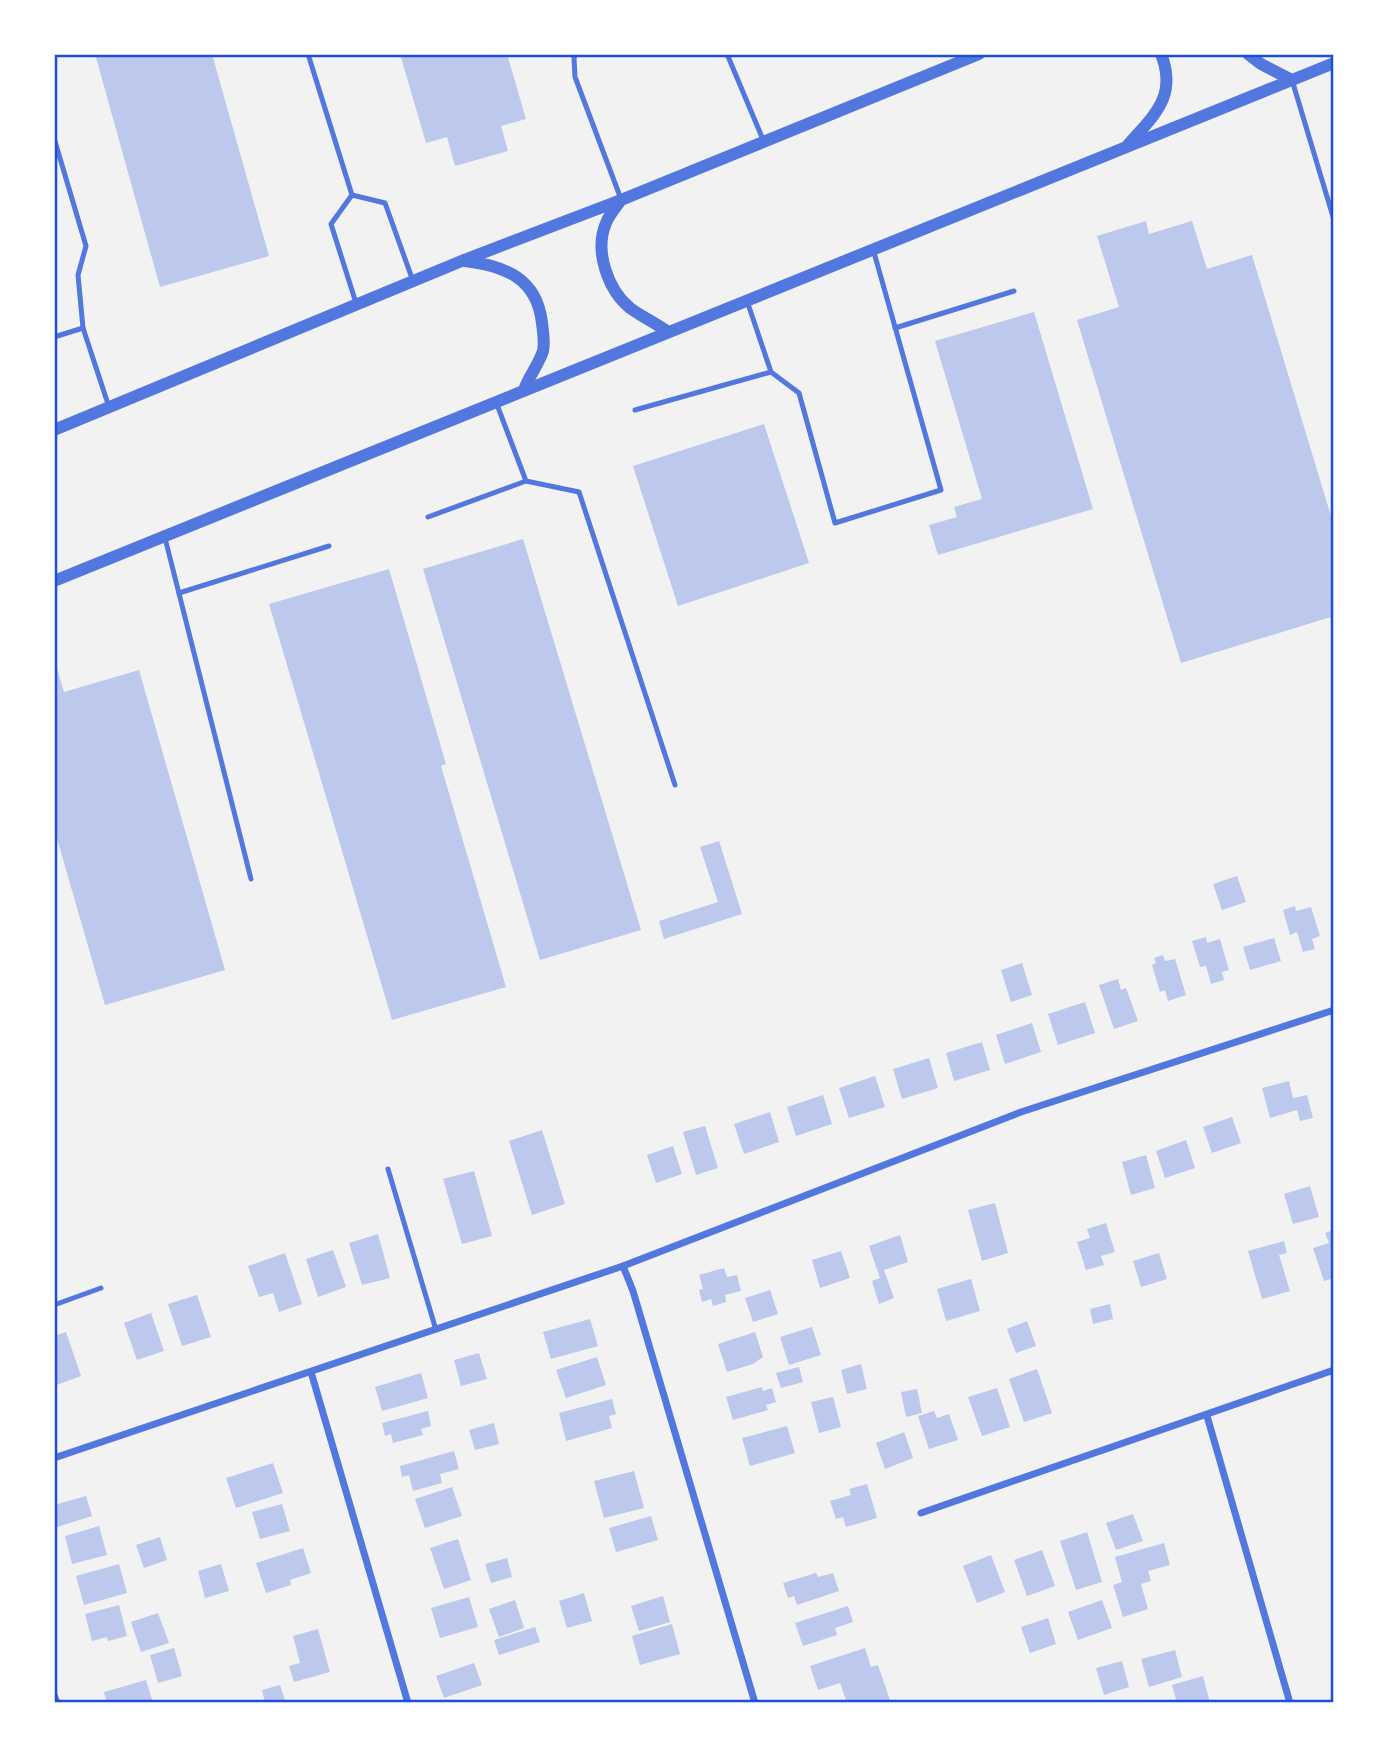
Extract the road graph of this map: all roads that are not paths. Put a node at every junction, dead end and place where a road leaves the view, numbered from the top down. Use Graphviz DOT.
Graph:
graph roads {
  1 [pos="308,54"];
  2 [pos="576,54"];
  3 [pos="727,54"];
  4 [pos="979,54"];
  5 [pos="1161,54"];
  6 [pos="1248,54"];
  7 [pos="1334,63"];
  8 [pos="1292,80"];
  9 [pos="54,138"];
  10 [pos="764,142"];
  11 [pos="1126,148"];
  12 [pos="352,195"];
  13 [pos="621,200"];
  14 [pos="1334,220"];
  15 [pos="873,249"];
  16 [pos="464,260"];
  17 [pos="413,281"];
  18 [pos="1014,291"];
  19 [pos="747,300"];
  20 [pos="356,305"];
  21 [pos="83,328"];
  22 [pos="895,328"];
  23 [pos="667,332"];
  24 [pos="54,337"];
  25 [pos="771,372"];
  26 [pos="524,390"];
  27 [pos="496,402"];
  28 [pos="109,407"];
  29 [pos="635,411"];
  30 [pos="54,430"];
  31 [pos="526,481"];
  32 [pos="428,517"];
  33 [pos="165,538"];
  34 [pos="330,546"];
  35 [pos="58,578"];
  36 [pos="179,593"];
  37 [pos="676,785"];
  38 [pos="251,879"];
  39 [pos="1334,1010"];
  40 [pos="388,1169"];
  41 [pos="623,1266"];
  42 [pos="101,1288"];
  43 [pos="54,1305"];
  44 [pos="436,1330"];
  45 [pos="1334,1370"];
  46 [pos="311,1372"];
  47 [pos="1207,1416"];
  48 [pos="54,1458"];
  49 [pos="920,1513"];
  50 [pos="54,1695"];
  51 [pos="57,1703"];
  52 [pos="408,1703"];
  53 [pos="755,1703"];
  54 [pos="1290,1703"];
  1 -- 12 [label="lane"];
  2 -- 13 [label="lane"];
  3 -- 10 [label="lane"];
  4 -- 10 [label="street"];
  5 -- 11 [label="street"];
  6 -- 8 [label="street"];
  7 -- 8 [label="street"];
  8 -- 11 [label="street"];
  8 -- 14 [label="lane"];
  9 -- 21 [label="lane"];
  10 -- 13 [label="street"];
  11 -- 15 [label="street"];
  12 -- 17 [label="lane"];
  12 -- 20 [label="lane"];
  13 -- 16 [label="street"];
  13 -- 23 [label="street"];
  15 -- 19 [label="street"];
  15 -- 22 [label="lane"];
  16 -- 17 [label="street"];
  16 -- 26 [label="street"];
  17 -- 20 [label="street"];
  18 -- 22 [label="lane"];
  19 -- 23 [label="street"];
  19 -- 25 [label="lane"];
  20 -- 28 [label="street"];
  21 -- 24 [label="lane"];
  21 -- 28 [label="lane"];
  22 -- 25 [label="lane"];
  23 -- 26 [label="street"];
  25 -- 29 [label="lane"];
  26 -- 27 [label="street"];
  27 -- 31 [label="lane"];
  27 -- 33 [label="street"];
  28 -- 30 [label="street"];
  31 -- 32 [label="lane"];
  31 -- 37 [label="lane"];
  33 -- 35 [label="street"];
  33 -- 36 [label="lane"];
  34 -- 36 [label="lane"];
  36 -- 38 [label="lane"];
  39 -- 41 [label="street"];
  40 -- 44 [label="lane"];
  41 -- 44 [label="street"];
  41 -- 53 [label="street"];
  42 -- 43 [label="lane"];
  44 -- 46 [label="street"];
  45 -- 47 [label="street"];
  46 -- 48 [label="street"];
  46 -- 52 [label="street"];
  47 -- 49 [label="street"];
  47 -- 54 [label="street"];
  50 -- 51 [label="street"];
}
